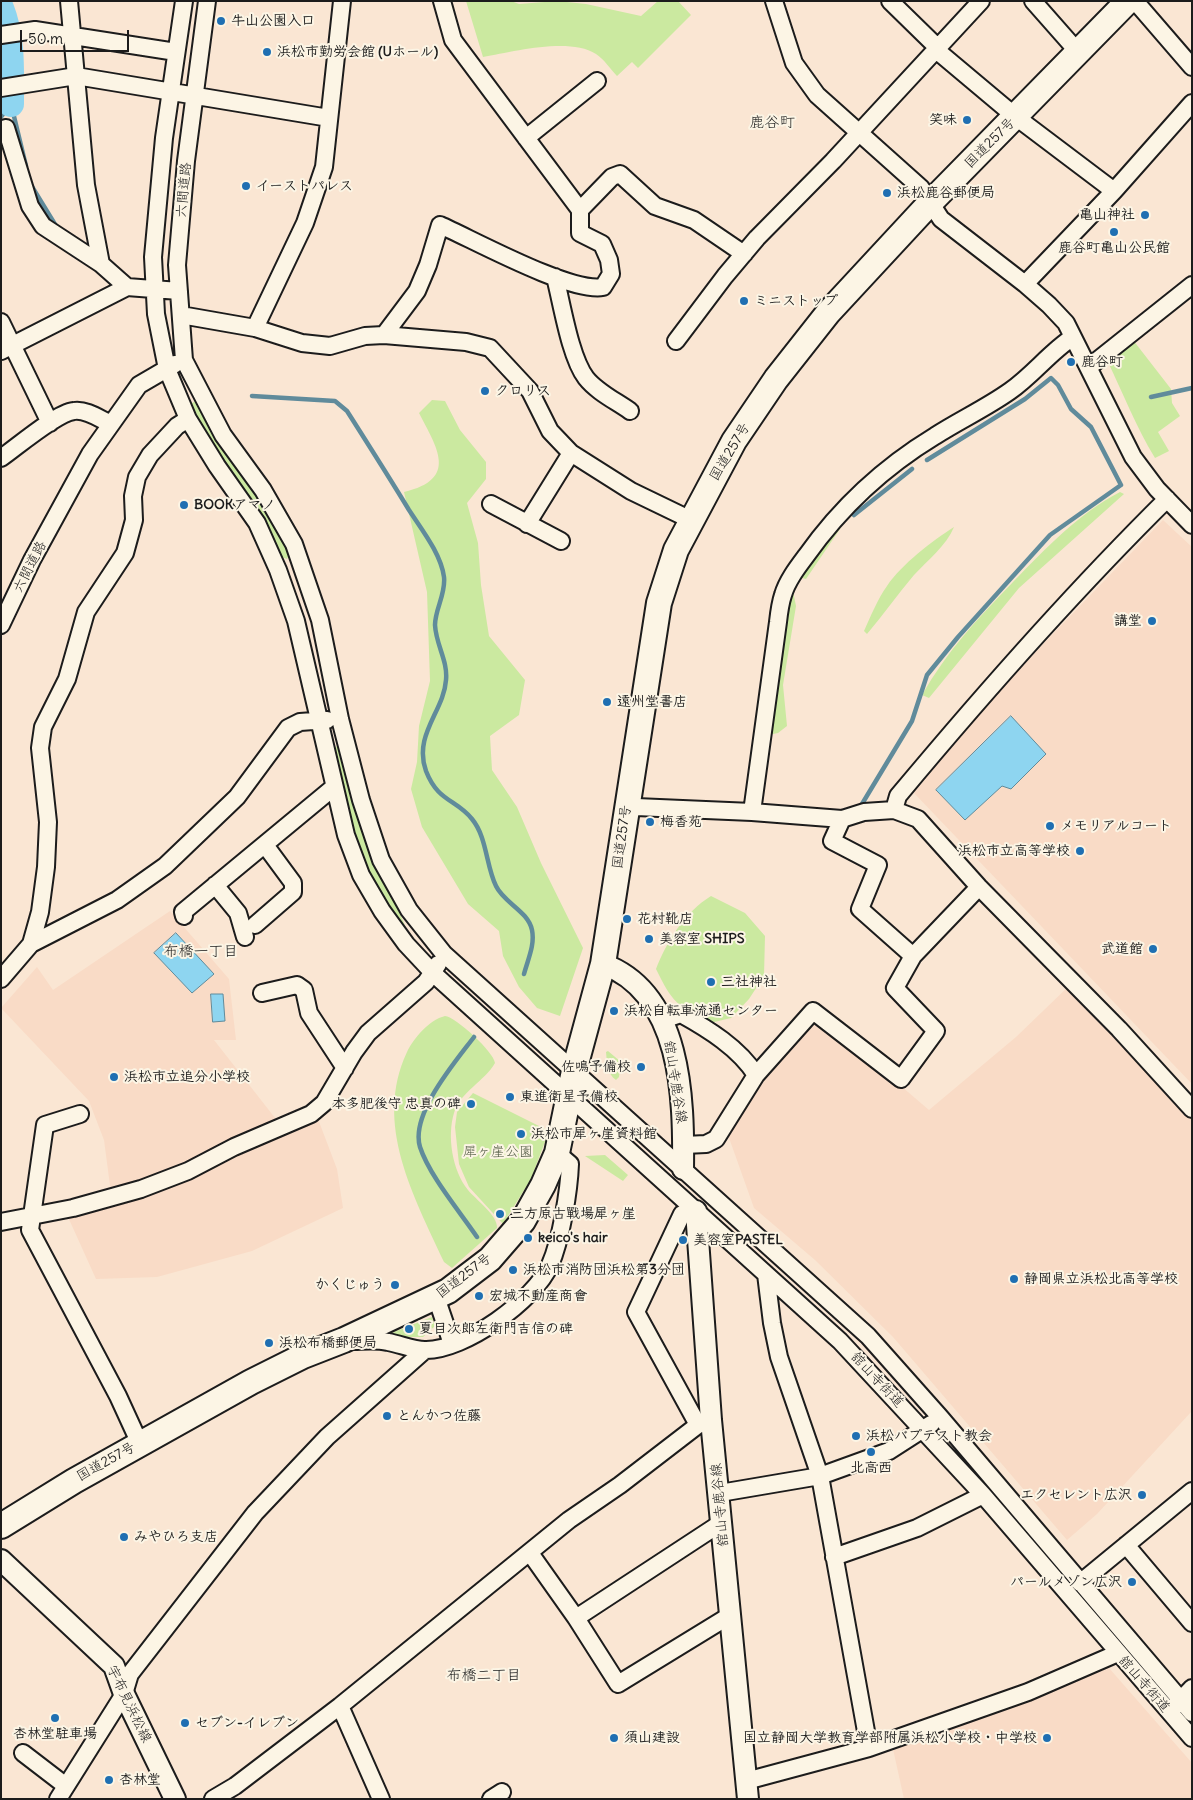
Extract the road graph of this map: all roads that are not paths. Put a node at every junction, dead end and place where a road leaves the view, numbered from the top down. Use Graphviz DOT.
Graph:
graph roads {
  1 [pos="69,1"];
  2 [pos="184,1"];
  3 [pos="207,1"];
  4 [pos="342,1"];
  5 [pos="442,1"];
  6 [pos="774,1"];
  7 [pos="890,1"];
  8 [pos="981,1"];
  9 [pos="1032,1"];
  10 [pos="1128,1"];
  11 [pos="1135,1"];
  12 [pos="6,34"];
  13 [pos="72,35"];
  14 [pos="936,48"];
  15 [pos="176,52"];
  16 [pos="1078,52"];
  17 [pos="1192,67"];
  18 [pos="76,76"];
  19 [pos="597,81"];
  20 [pos="8,87"];
  21 [pos="170,92"];
  22 [pos="194,95"];
  23 [pos="1192,103"];
  24 [pos="1016,117"];
  25 [pos="329,118"];
  26 [pos="860,133"];
  27 [pos="1,134"];
  28 [pos="526,138"];
  29 [pos="1114,191"];
  30 [pos="930,203"];
  31 [pos="580,210"];
  32 [pos="744,254"];
  33 [pos="101,264"];
  34 [pos="554,277"];
  35 [pos="1025,284"];
  36 [pos="1192,286"];
  37 [pos="127,287"];
  38 [pos="153,289"];
  39 [pos="179,291"];
  40 [pos="181,315"];
  41 [pos="1,322"];
  42 [pos="255,328"];
  43 [pos="384,335"];
  44 [pos="1073,337"];
  45 [pos="676,341"];
  46 [pos="7,348"];
  47 [pos="184,360"];
  48 [pos="1089,367"];
  49 [pos="167,369"];
  50 [pos="630,411"];
  51 [pos="188,419"];
  52 [pos="50,423"];
  53 [pos="111,424"];
  54 [pos="572,453"];
  55 [pos="1,458"];
  56 [pos="1162,494"];
  57 [pos="490,504"];
  58 [pos="691,520"];
  59 [pos="528,524"];
  60 [pos="1192,525"];
  61 [pos="561,541"];
  62 [pos="2,622"];
  63 [pos="340,718"];
  64 [pos="318,721"];
  65 [pos="334,787"];
  66 [pos="626,808"];
  67 [pos="894,810"];
  68 [pos="752,812"];
  69 [pos="842,819"];
  70 [pos="265,845"];
  71 [pos="215,885"];
  72 [pos="979,887"];
  73 [pos="184,916"];
  74 [pos="31,944"];
  75 [pos="444,954"];
  76 [pos="912,956"];
  77 [pos="602,964"];
  78 [pos="432,972"];
  79 [pos="1,979"];
  80 [pos="262,993"];
  81 [pos="663,1020"];
  82 [pos="345,1068"];
  83 [pos="574,1072"];
  84 [pos="756,1075"];
  85 [pos="571,1097"];
  86 [pos="1192,1109"];
  87 [pos="80,1114"];
  88 [pos="684,1145"];
  89 [pos="557,1153"];
  90 [pos="683,1169"];
  91 [pos="689,1212"];
  92 [pos="31,1218"];
  93 [pos="1,1222"];
  94 [pos="766,1274"];
  95 [pos="436,1297"];
  96 [pos="344,1340"];
  97 [pos="452,1344"];
  98 [pos="425,1350"];
  99 [pos="940,1417"];
  100 [pos="705,1422"];
  101 [pos="922,1429"];
  102 [pos="140,1444"];
  103 [pos="820,1476"];
  104 [pos="1192,1491"];
  105 [pos="720,1493"];
  106 [pos="983,1495"];
  107 [pos="721,1523"];
  108 [pos="1,1526"];
  109 [pos="1126,1545"];
  110 [pos="530,1553"];
  111 [pos="834,1557"];
  112 [pos="1,1560"];
  113 [pos="1080,1583"];
  114 [pos="729,1616"];
  115 [pos="576,1618"];
  116 [pos="1192,1623"];
  117 [pos="1118,1653"];
  118 [pos="124,1694"];
  119 [pos="1188,1701"];
  120 [pos="340,1706"];
  121 [pos="1168,1711"];
  122 [pos="1192,1738"];
  123 [pos="869,1748"];
  124 [pos="23,1753"];
  125 [pos="747,1790"];
  126 [pos="62,1792"];
  127 [pos="175,1799"];
  128 [pos="213,1799"];
  129 [pos="381,1799"];
  1 -- 13 [label="street"];
  2 -- 15 [label="street, 六間道路"];
  3 -- 22 [label="street, 六間道路"];
  4 -- 25 [label="street"];
  5 -- 28 [label="street"];
  6 -- 26 [label="street"];
  7 -- 14 [label="street"];
  8 -- 14 [label="street"];
  9 -- 16 [label="street"];
  10 -- 16 [label="highway, 国道257号"];
  11 -- 17 [label="street"];
  12 -- 13 [label="street"];
  13 -- 15 [label="street"];
  13 -- 18 [label="street"];
  14 -- 24 [label="street"];
  14 -- 26 [label="street"];
  15 -- 21 [label="street, 六間道路"];
  16 -- 24 [label="highway, 国道257号"];
  18 -- 20 [label="street"];
  18 -- 21 [label="street"];
  18 -- 33 [label="street"];
  19 -- 28 [label="street"];
  21 -- 22 [label="street"];
  21 -- 38 [label="street, 六間道路"];
  22 -- 25 [label="street"];
  22 -- 39 [label="street, 六間道路"];
  23 -- 29 [label="street"];
  24 -- 29 [label="street"];
  24 -- 30 [label="highway, 国道257号"];
  25 -- 42 [label="street"];
  26 -- 30 [label="street"];
  26 -- 32 [label="street"];
  27 -- 33 [label="street"];
  28 -- 31 [label="street"];
  29 -- 35 [label="street"];
  30 -- 35 [label="street"];
  30 -- 58 [label="highway, 国道257号"];
  31 -- 32 [label="street"];
  31 -- 34 [label="street"];
  32 -- 45 [label="street"];
  33 -- 37 [label="street"];
  34 -- 43 [label="street"];
  34 -- 50 [label="street"];
  35 -- 44 [label="street"];
  36 -- 48 [label="street"];
  37 -- 38 [label="street"];
  37 -- 46 [label="street"];
  38 -- 39 [label="street"];
  38 -- 49 [label="street, 六間道路"];
  39 -- 40 [label="street, 六間道路"];
  40 -- 42 [label="street"];
  40 -- 47 [label="street, 六間道路"];
  41 -- 46 [label="street"];
  42 -- 43 [label="street"];
  43 -- 54 [label="street"];
  44 -- 48 [label="street"];
  44 -- 68 [label="street"];
  46 -- 52 [label="street"];
  47 -- 49 [label="street, 六間道路"];
  47 -- 63 [label="street, 舘山寺街道"];
  48 -- 56 [label="street"];
  49 -- 51 [label="street, 舘山寺街道"];
  49 -- 53 [label="street, 六間道路"];
  51 -- 64 [label="street, 舘山寺街道"];
  51 -- 74 [label="street"];
  52 -- 53 [label="street"];
  52 -- 55 [label="street"];
  53 -- 62 [label="street, 六間道路"];
  54 -- 58 [label="street"];
  54 -- 59 [label="street"];
  56 -- 60 [label="street"];
  56 -- 67 [label="street"];
  57 -- 59 [label="street"];
  58 -- 66 [label="highway, 国道257号"];
  59 -- 61 [label="street"];
  63 -- 64 [label="street"];
  63 -- 75 [label="street, 舘山寺街道"];
  64 -- 65 [label="street, 舘山寺街道"];
  64 -- 74 [label="street"];
  65 -- 70 [label="street"];
  65 -- 78 [label="street, 舘山寺街道"];
  66 -- 68 [label="street"];
  66 -- 77 [label="highway, 国道257号"];
  67 -- 69 [label="street"];
  67 -- 72 [label="street"];
  68 -- 69 [label="street"];
  69 -- 76 [label="street"];
  70 -- 71 [label="street"];
  70 -- 71 [label="street"];
  71 -- 73 [label="street"];
  72 -- 76 [label="street"];
  72 -- 86 [label="street"];
  74 -- 79 [label="street"];
  75 -- 78 [label="street"];
  75 -- 83 [label="street, 舘山寺街道"];
  76 -- 84 [label="street"];
  77 -- 81 [label="main road, 舘山寺鹿谷線"];
  77 -- 83 [label="highway, 国道257号"];
  78 -- 82 [label="street"];
  78 -- 85 [label="street, 舘山寺街道"];
  80 -- 82 [label="street"];
  81 -- 84 [label="street"];
  81 -- 88 [label="main road, 舘山寺鹿谷線"];
  82 -- 92 [label="street"];
  83 -- 85 [label="highway, 国道257号"];
  83 -- 90 [label="street, 舘山寺街道"];
  84 -- 88 [label="street"];
  85 -- 89 [label="highway, 国道257号"];
  85 -- 91 [label="street, 舘山寺街道"];
  87 -- 92 [label="street"];
  88 -- 90 [label="main road, 舘山寺鹿谷線"];
  89 -- 95 [label="highway, 国道257号"];
  89 -- 97 [label="street"];
  90 -- 99 [label="street, 舘山寺街道"];
  91 -- 94 [label="street, 舘山寺街道"];
  91 -- 100 [label="main road, 舘山寺鹿谷線"];
  91 -- 100 [label="street"];
  92 -- 93 [label="street"];
  92 -- 102 [label="street"];
  94 -- 101 [label="street, 舘山寺街道"];
  94 -- 103 [label="street"];
  95 -- 96 [label="highway, 国道257号"];
  95 -- 97 [label="street"];
  96 -- 98 [label="street"];
  96 -- 102 [label="highway, 国道257号"];
  97 -- 98 [label="street"];
  98 -- 118 [label="street"];
  99 -- 101 [label="street"];
  99 -- 113 [label="street, 舘山寺街道"];
  100 -- 105 [label="main road, 舘山寺鹿谷線"];
  100 -- 110 [label="street"];
  101 -- 103 [label="street"];
  101 -- 106 [label="street, 舘山寺街道"];
  102 -- 108 [label="highway, 国道257号"];
  103 -- 105 [label="street"];
  103 -- 111 [label="street"];
  104 -- 109 [label="street"];
  105 -- 107 [label="main road, 舘山寺鹿谷線"];
  106 -- 111 [label="street"];
  106 -- 117 [label="street, 舘山寺街道"];
  107 -- 114 [label="main road, 舘山寺鹿谷線"];
  107 -- 115 [label="street"];
  109 -- 113 [label="street"];
  109 -- 116 [label="street"];
  110 -- 115 [label="street"];
  110 -- 120 [label="street"];
  111 -- 123 [label="street"];
  112 -- 118 [label="main road, 宇布見浜松線"];
  113 -- 119 [label="street, 舘山寺街道"];
  114 -- 115 [label="street"];
  114 -- 125 [label="main road, 舘山寺鹿谷線"];
  117 -- 121 [label="street, 舘山寺街道"];
  117 -- 123 [label="street"];
  118 -- 126 [label="street"];
  118 -- 127 [label="main road, 宇布見浜松線"];
  119 -- 121 [label="street"];
  120 -- 128 [label="street"];
  120 -- 129 [label="street"];
  121 -- 122 [label="street, 舘山寺街道"];
  123 -- 125 [label="street"];
  124 -- 126 [label="street"];
}
